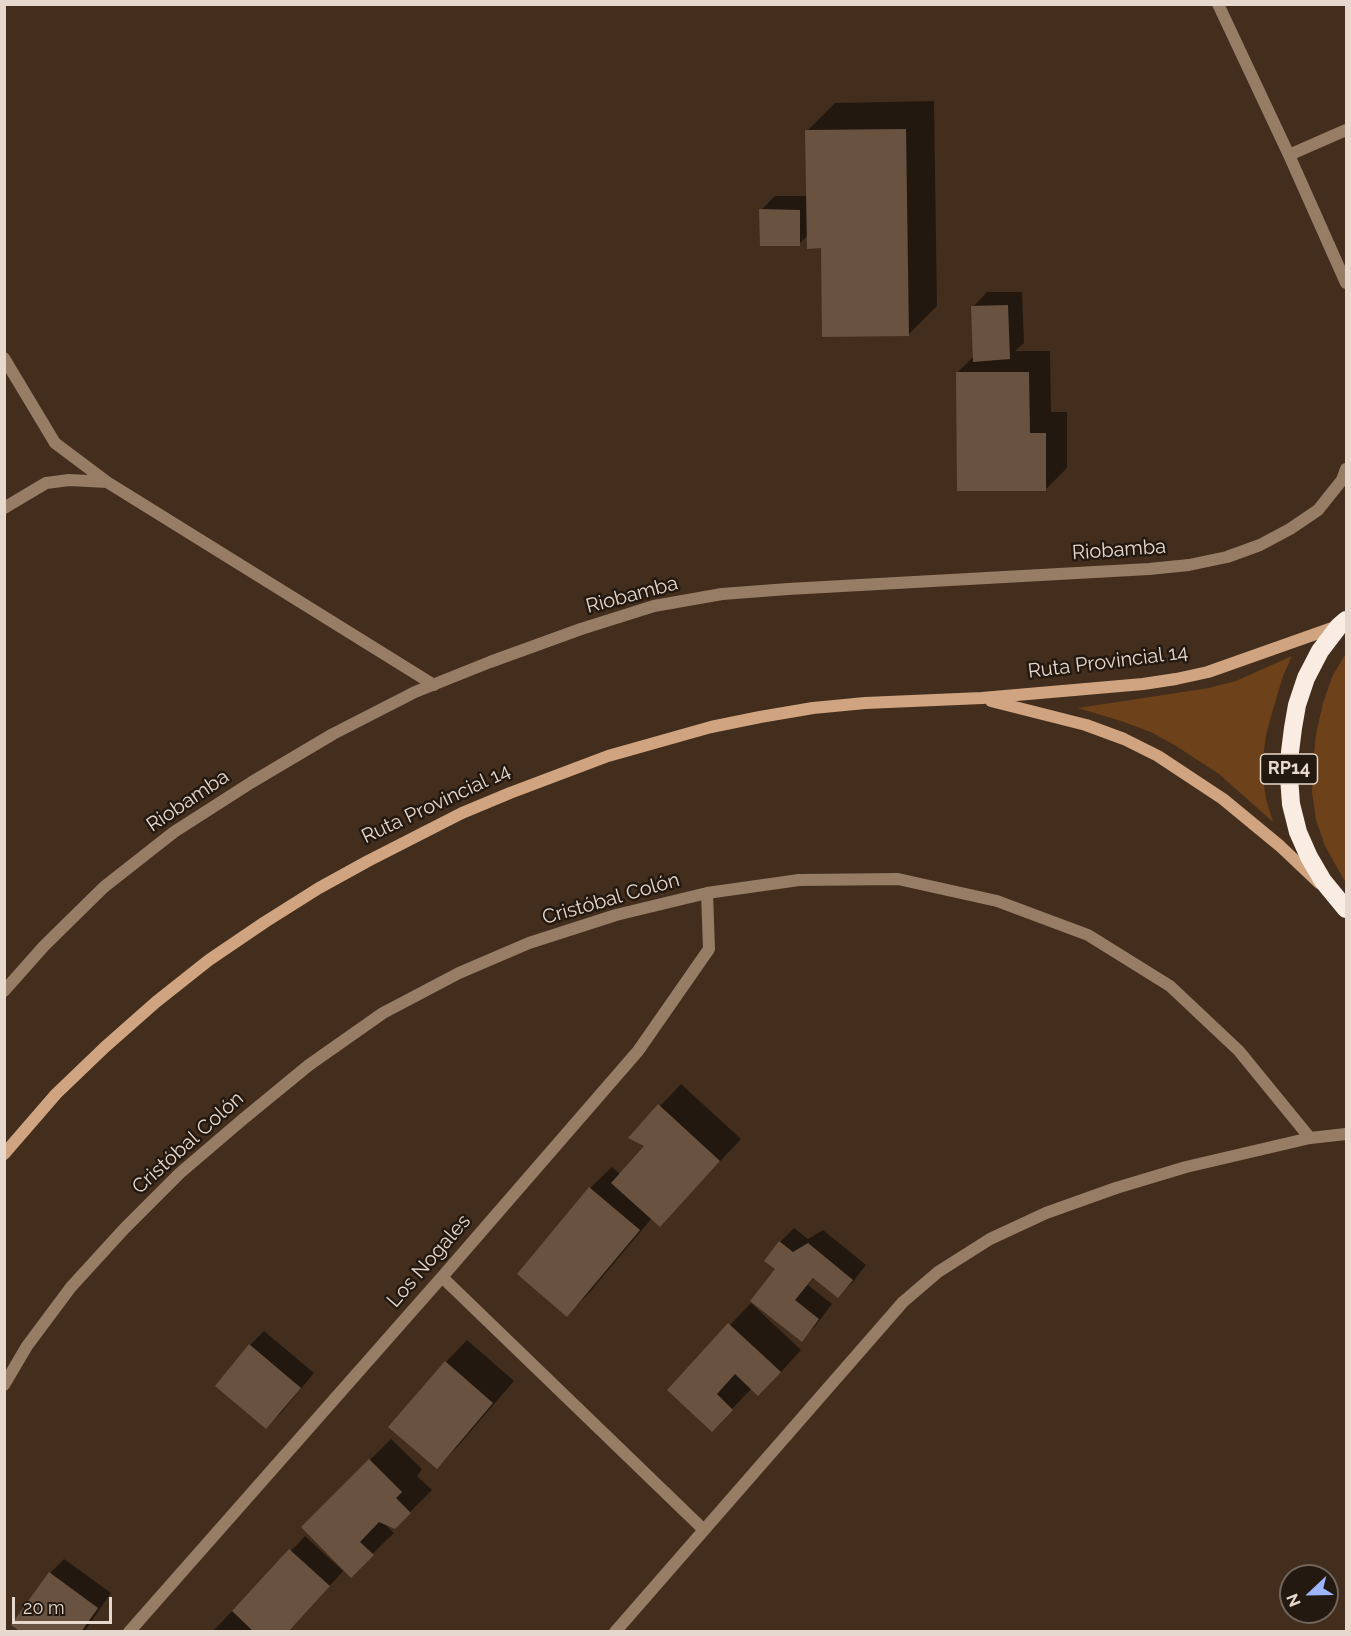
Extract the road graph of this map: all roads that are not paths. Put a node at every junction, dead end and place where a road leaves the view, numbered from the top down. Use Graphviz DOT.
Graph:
graph roads {
  1 [pos="1218,4"];
  2 [pos="1347,130"];
  3 [pos="1289,155"];
  4 [pos="1347,283"];
  5 [pos="4,358"];
  6 [pos="1347,469"];
  7 [pos="107,482"];
  8 [pos="4,508"];
  9 [pos="1343,623"];
  10 [pos="434,685"];
  11 [pos="982,698"];
  12 [pos="707,893"];
  13 [pos="1343,906"];
  14 [pos="4,991"];
  15 [pos="1347,1134"];
  16 [pos="1310,1138"];
  17 [pos="4,1154"];
  18 [pos="442,1277"];
  19 [pos="4,1385"];
  20 [pos="704,1530"];
  21 [pos="129,1632"];
  22 [pos="615,1632"];
  1 -- 3 [label="street"];
  2 -- 3 [label="street"];
  3 -- 4 [label="street"];
  5 -- 7 [label="street"];
  6 -- 10 [label="street, Riobamba"];
  7 -- 8 [label="street"];
  7 -- 10 [label="street"];
  9 -- 11 [label="main road, Ruta Provincial 14 / RP14"];
  9 -- 13 [label="highway, Ruta Provincial 14 / RP14"];
  10 -- 14 [label="street, Riobamba"];
  11 -- 13 [label="main road, Ruta Provincial 14 / RP14"];
  11 -- 17 [label="main road, Ruta Provincial 14 / RP14"];
  12 -- 16 [label="street, Cristóbal Colón"];
  12 -- 18 [label="street, Los Nogales"];
  12 -- 19 [label="street, Cristóbal Colón"];
  15 -- 16 [label="street"];
  16 -- 20 [label="street"];
  18 -- 20 [label="street"];
  18 -- 21 [label="street, Los Nogales"];
  20 -- 22 [label="street"];
}
